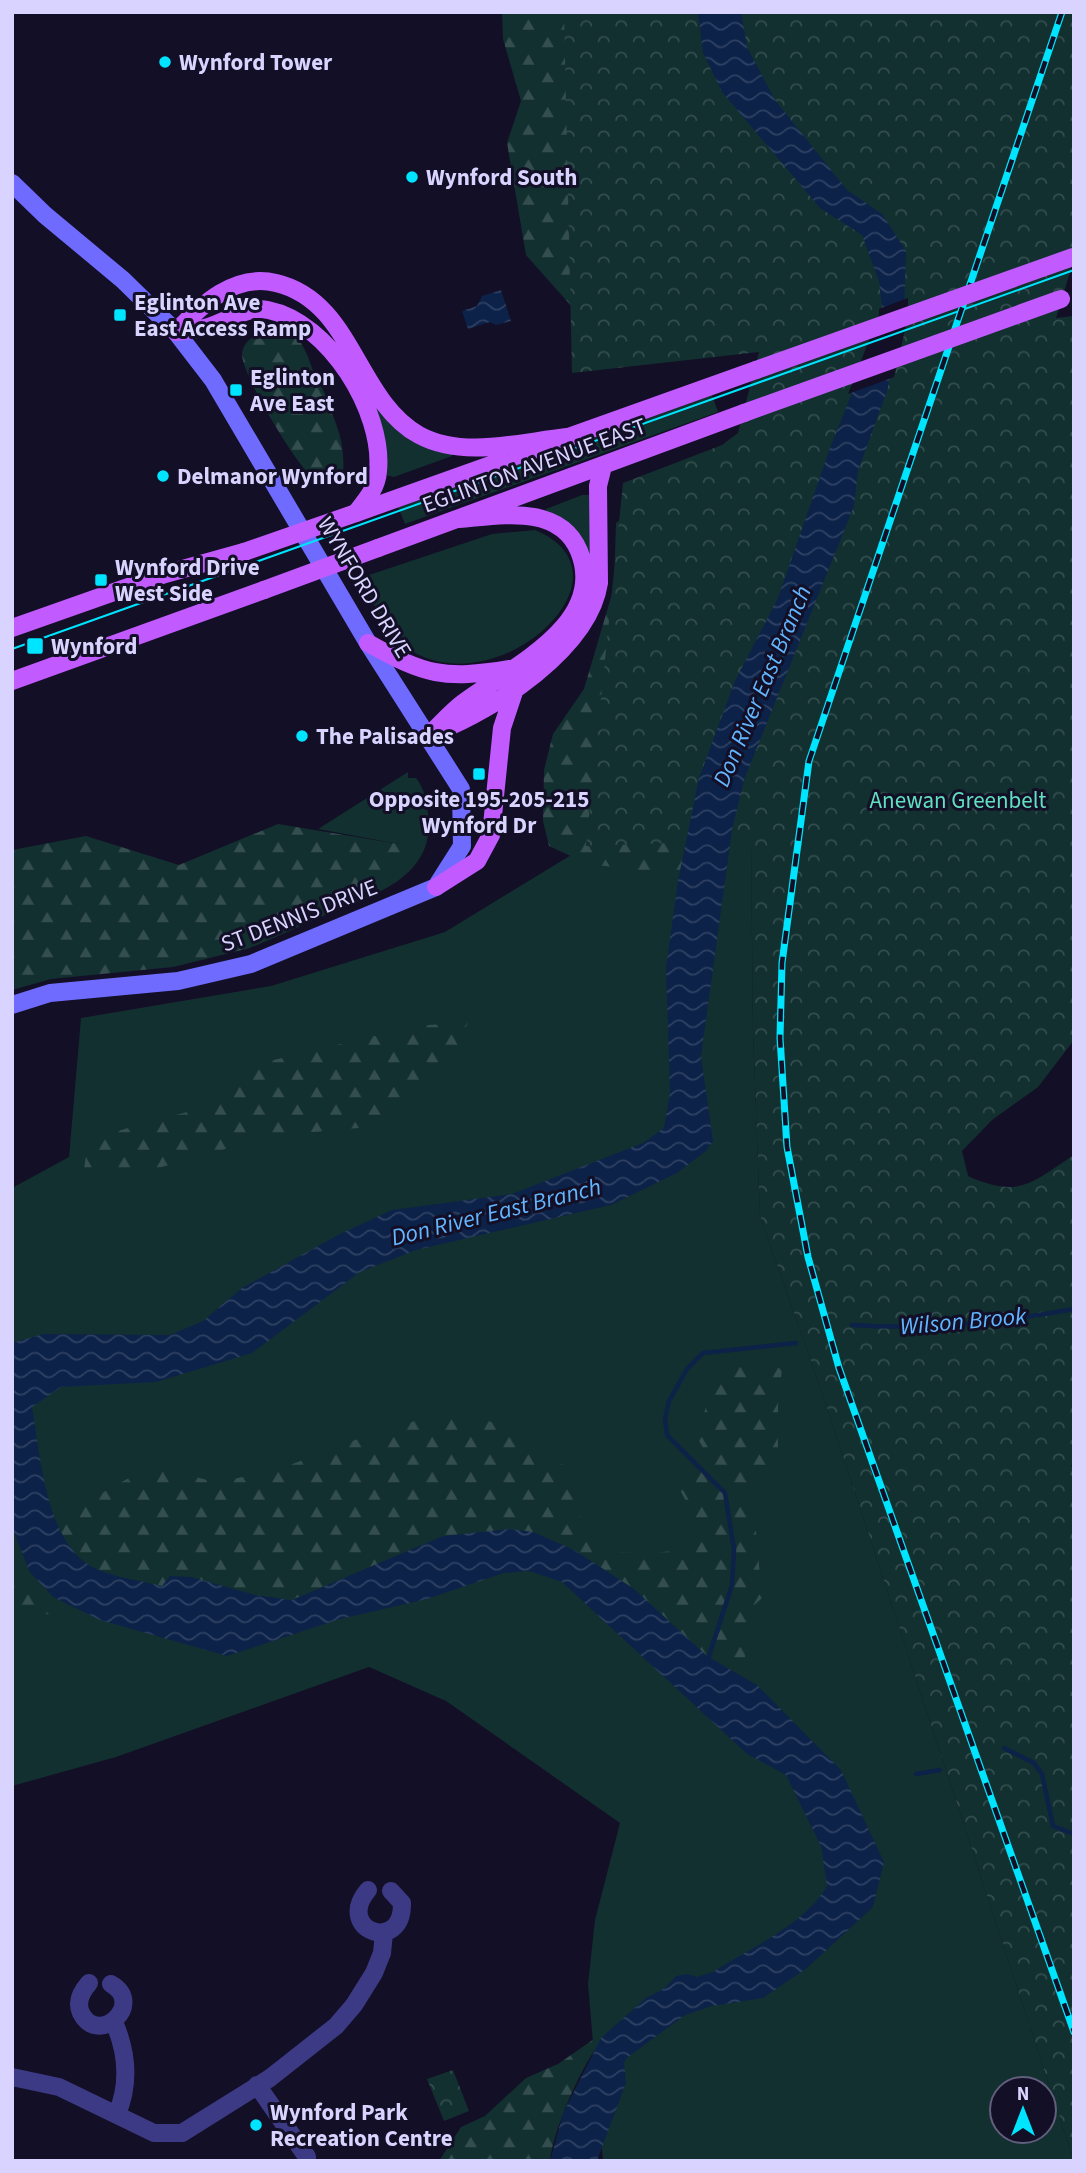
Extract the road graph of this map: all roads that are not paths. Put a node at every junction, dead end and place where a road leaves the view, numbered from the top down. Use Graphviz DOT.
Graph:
graph roads {
  1 [pos="12,183"];
  2 [pos="1074,257"];
  3 [pos="1068,297"];
  4 [pos="176,332"];
  5 [pos="566,438"];
  6 [pos="603,466"];
  7 [pos="356,513"];
  8 [pos="459,519"];
  9 [pos="12,628"];
  10 [pos="368,643"];
  11 [pos="517,668"];
  12 [pos="12,681"];
  13 [pos="515,689"];
  14 [pos="428,736"];
  15 [pos="436,887"];
  16 [pos="12,1005"];
  17 [pos="368,1890"];
  18 [pos="391,1891"];
  19 [pos="384,1933"];
  20 [pos="89,1983"];
  21 [pos="111,1984"];
  22 [pos="114,2022"];
  23 [pos="12,2077"];
  24 [pos="257,2085"];
  25 [pos="117,2114"];
  26 [pos="307,2157"];
  1 -- 4 [label="street, WYNFORD DRIVE"];
  2 -- 5 [label="main road, EGLINTON AVENUE EAST, bridge"];
  3 -- 6 [label="main road, EGLINTON AVENUE EAST, bridge"];
  4 -- 5 [label="main road"];
  4 -- 7 [label="main road"];
  4 -- 10 [label="street, WYNFORD DRIVE"];
  5 -- 7 [label="main road, EGLINTON AVENUE EAST"];
  6 -- 8 [label="main road, EGLINTON AVENUE EAST"];
  6 -- 13 [label="main road"];
  7 -- 9 [label="main road, EGLINTON AVENUE EAST, bridge"];
  8 -- 11 [label="main road"];
  8 -- 12 [label="main road, EGLINTON AVENUE EAST, bridge"];
  10 -- 11 [label="main road"];
  10 -- 14 [label="street, WYNFORD DRIVE"];
  11 -- 14 [label="main road"];
  13 -- 14 [label="main road"];
  13 -- 15 [label="main road"];
  14 -- 15 [label="street"];
  15 -- 16 [label="street, ST DENNIS DRIVE"];
  17 -- 19 [label="street"];
  18 -- 19 [label="street"];
  19 -- 24 [label="street"];
  20 -- 22 [label="street"];
  21 -- 22 [label="street"];
  22 -- 25 [label="street"];
  23 -- 25 [label="street"];
  24 -- 25 [label="street"];
  24 -- 26 [label="street"];
}
